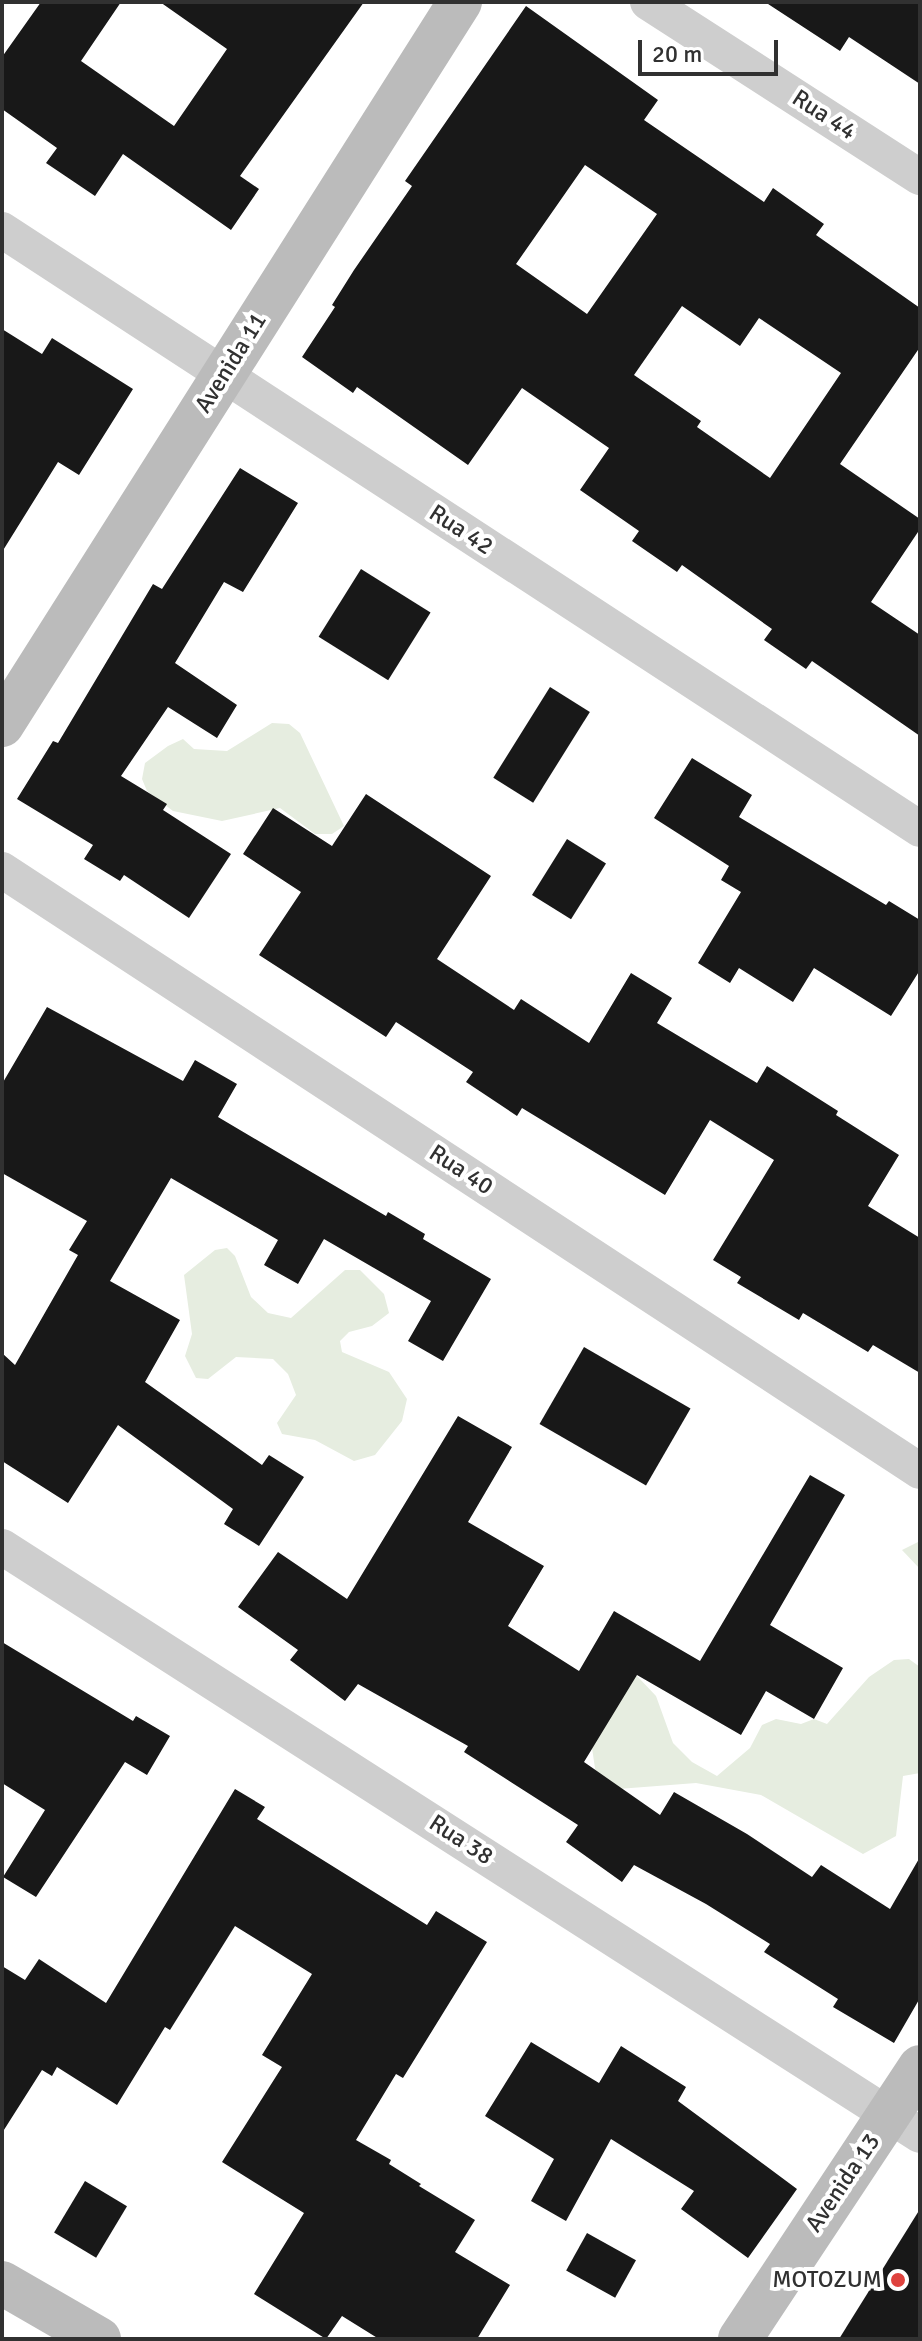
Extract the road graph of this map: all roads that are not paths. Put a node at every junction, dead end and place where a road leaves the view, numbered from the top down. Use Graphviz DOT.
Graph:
graph roads {
  1 [pos="460,2"];
  2 [pos="648,2"];
  3 [pos="920,177"];
  4 [pos="2,230"];
  5 [pos="224,375"];
  6 [pos="2,725"];
  7 [pos="920,829"];
  8 [pos="2,870"];
  9 [pos="920,1471"];
  10 [pos="2,1547"];
  11 [pos="920,2067"];
  12 [pos="904,2125"];
  13 [pos="2,2283"];
  14 [pos="99,2339"];
  15 [pos="740,2339"];
  1 -- 5 [label="street, Avenida 11"];
  2 -- 3 [label="street, Rua 44"];
  4 -- 5 [label="street, Rua 42"];
  5 -- 6 [label="street, Avenida 11"];
  5 -- 7 [label="street, Rua 42"];
  8 -- 9 [label="street, Rua 40"];
  10 -- 12 [label="street, Rua 38"];
  11 -- 12 [label="street, Avenida 13"];
  12 -- 15 [label="street, Avenida 13"];
  13 -- 14 [label="street"];
}
